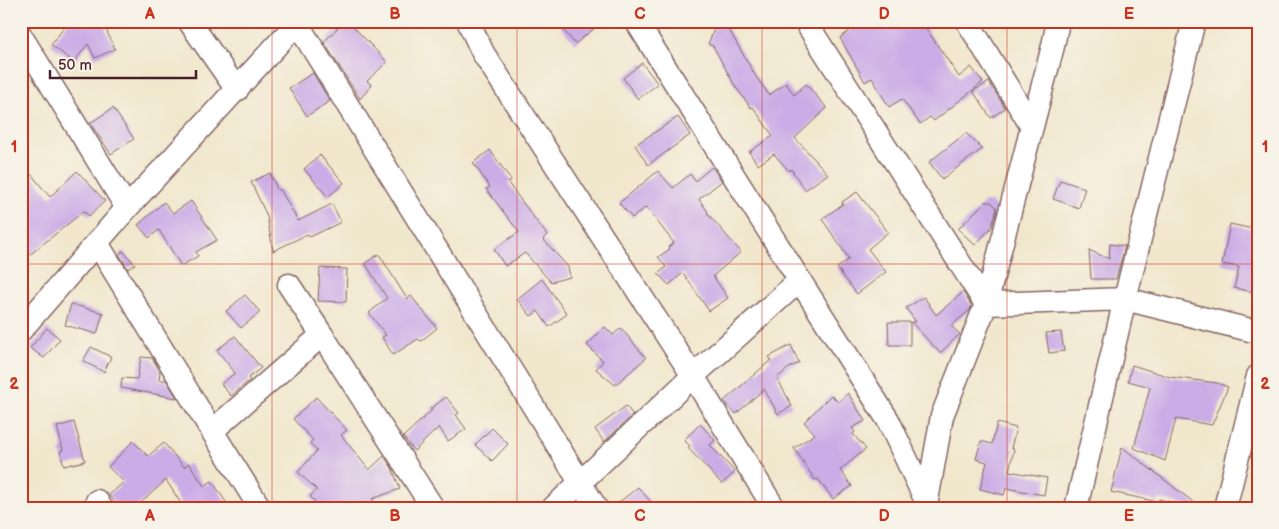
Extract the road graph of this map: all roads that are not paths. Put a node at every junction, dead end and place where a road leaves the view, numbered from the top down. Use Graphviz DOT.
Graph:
graph roads {
  1 [pos="189,21"];
  2 [pos="468,21"];
  3 [pos="636,21"];
  4 [pos="805,21"];
  5 [pos="967,21"];
  6 [pos="1058,21"];
  7 [pos="1194,21"];
  8 [pos="298,22"];
  9 [pos="21,36"];
  10 [pos="237,90"];
  11 [pos="1032,127"];
  12 [pos="127,208"];
  13 [pos="97,243"];
  14 [pos="800,280"];
  15 [pos="289,285"];
  16 [pos="1125,299"];
  17 [pos="986,304"];
  18 [pos="21,330"];
  19 [pos="1258,332"];
  20 [pos="322,334"];
  21 [pos="693,376"];
  22 [pos="1258,376"];
  23 [pos="212,432"];
  24 [pos="581,483"];
  25 [pos="926,505"];
  26 [pos="260,508"];
  27 [pos="433,508"];
  28 [pos="553,508"];
  29 [pos="596,508"];
  30 [pos="774,508"];
  31 [pos="1076,508"];
  32 [pos="1225,508"];
  1 -- 10 [label="street"];
  2 -- 21 [label="street"];
  3 -- 14 [label="street"];
  4 -- 17 [label="street"];
  5 -- 11 [label="street"];
  6 -- 11 [label="street"];
  7 -- 16 [label="street"];
  8 -- 10 [label="street"];
  8 -- 24 [label="street"];
  9 -- 12 [label="street"];
  10 -- 12 [label="street"];
  11 -- 17 [label="street"];
  12 -- 13 [label="street"];
  13 -- 18 [label="street"];
  13 -- 23 [label="street"];
  14 -- 21 [label="street"];
  14 -- 25 [label="street"];
  15 -- 20 [label="street"];
  16 -- 17 [label="street"];
  16 -- 19 [label="street"];
  16 -- 31 [label="street"];
  17 -- 25 [label="street"];
  20 -- 23 [label="street"];
  20 -- 27 [label="street"];
  21 -- 24 [label="street"];
  21 -- 30 [label="street"];
  22 -- 32 [label="street"];
  23 -- 26 [label="street"];
  24 -- 28 [label="street"];
  24 -- 29 [label="street"];
}
